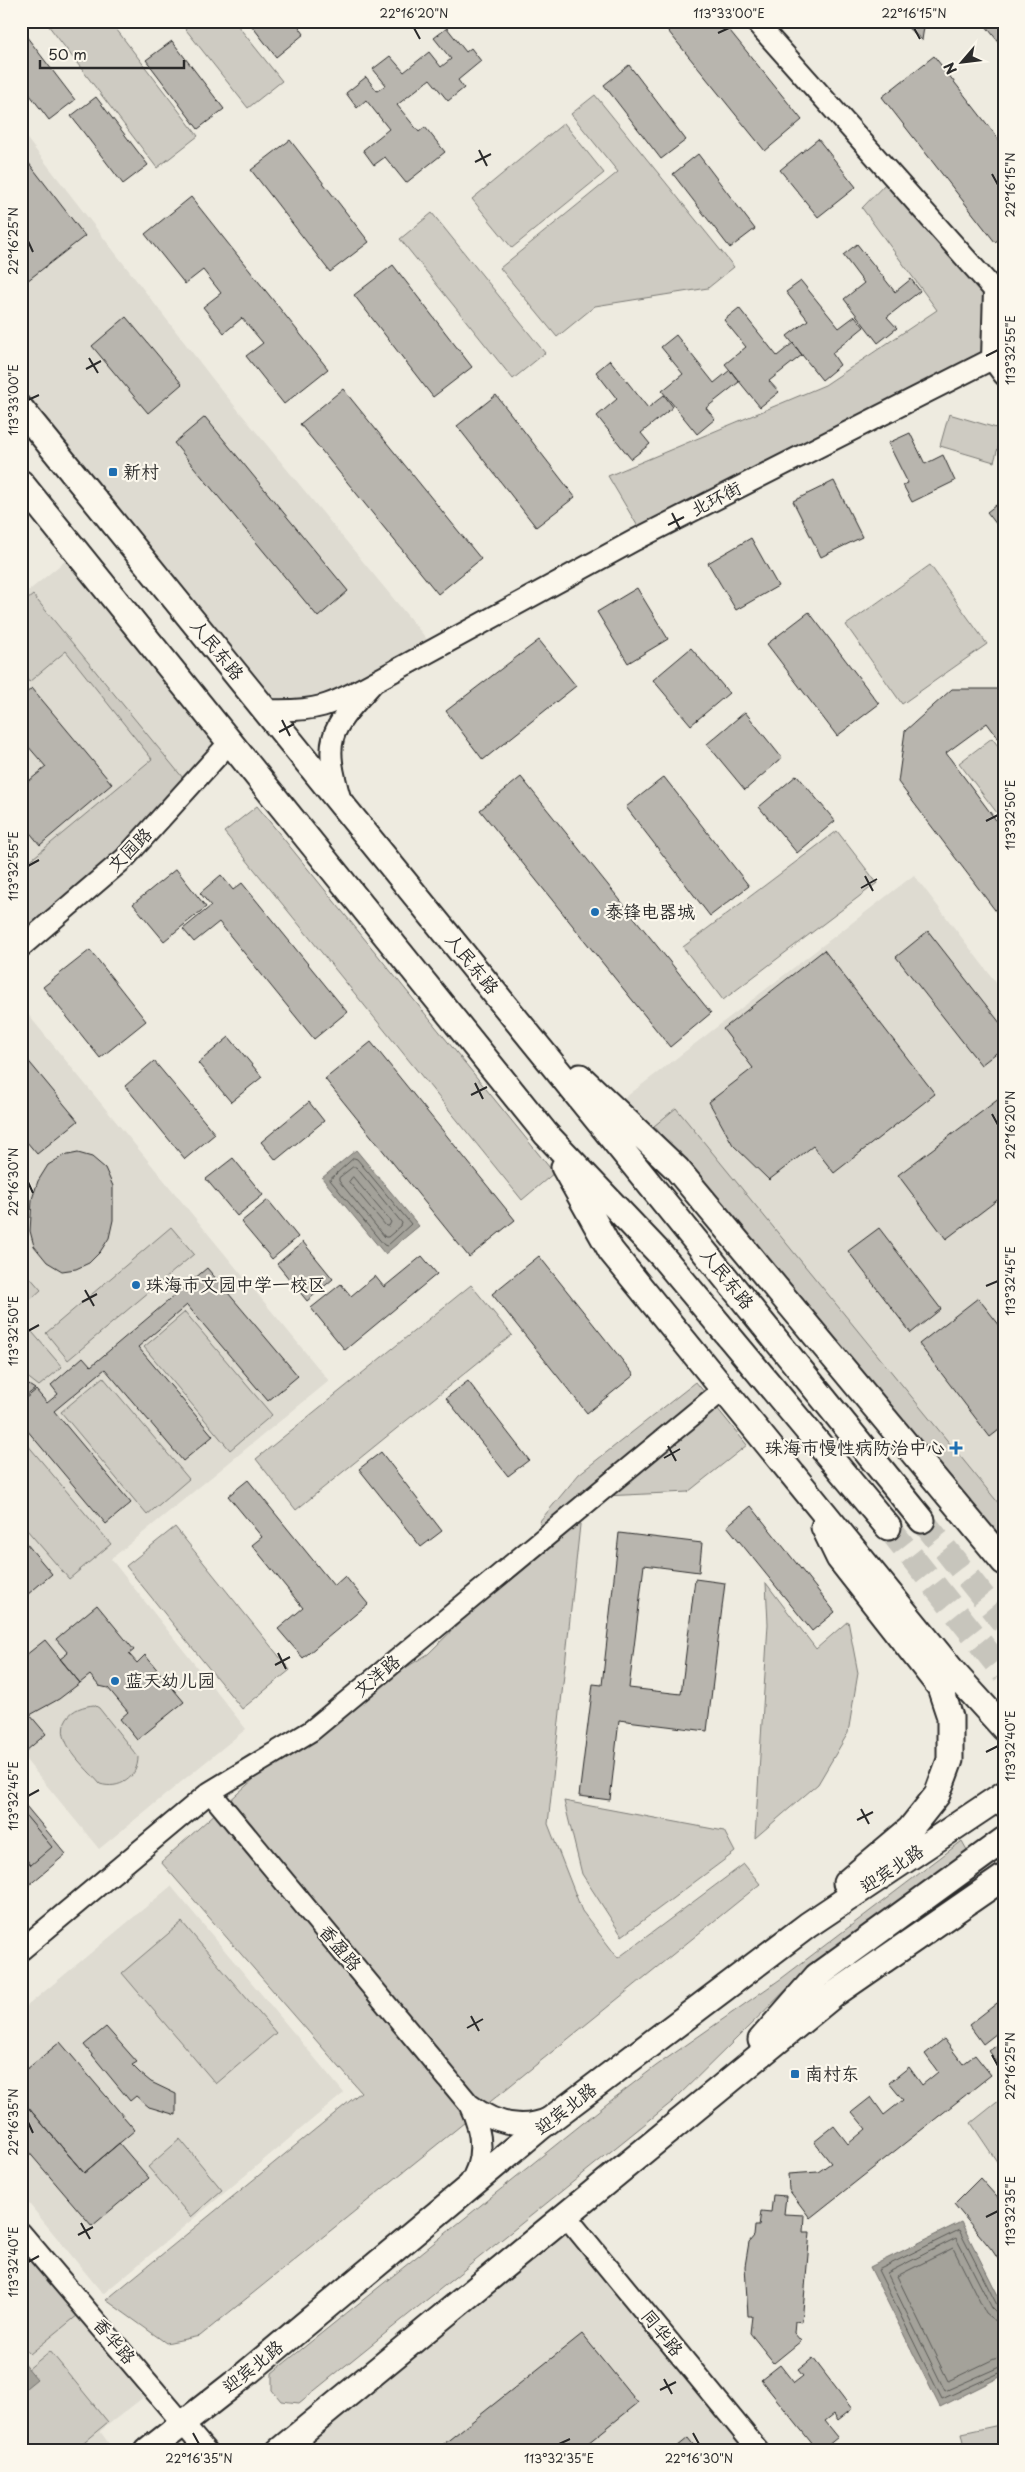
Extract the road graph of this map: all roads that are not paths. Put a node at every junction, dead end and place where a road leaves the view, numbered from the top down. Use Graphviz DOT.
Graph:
graph roads {
  1 [pos="755,21"];
  2 [pos="998,367"];
  3 [pos="24,414"];
  4 [pos="21,483"];
  5 [pos="374,682"];
  6 [pos="266,710"];
  7 [pos="229,743"];
  8 [pos="342,803"];
  9 [pos="21,947"];
  10 [pos="515,1017"];
  11 [pos="546,1134"];
  12 [pos="724,1389"];
  13 [pos="803,1485"];
  14 [pos="961,1510"];
  15 [pos="922,1520"];
  16 [pos="888,1527"];
  17 [pos="1004,1551"];
  18 [pos="1004,1562"];
  19 [pos="954,1673"];
  20 [pos="1004,1708"];
  21 [pos="1004,1728"];
  22 [pos="210,1792"];
  23 [pos="1004,1794"];
  24 [pos="1004,1840"];
  25 [pos="1004,1877"];
  26 [pos="1004,1895"];
  27 [pos="21,1950"];
  28 [pos="836,1993"];
  29 [pos="684,2019"];
  30 [pos="713,2094"];
  31 [pos="469,2104"];
  32 [pos="564,2110"];
  33 [pos="461,2194"];
  34 [pos="565,2215"];
  35 [pos="21,2232"];
  36 [pos="183,2423"];
  37 [pos="148,2451"];
  38 [pos="206,2451"];
  39 [pos="279,2451"];
  40 [pos="759,2451"];
  1 -- 2 [label="street"];
  2 -- 5 [label="street, 北环街"];
  3 -- 6 [label="main road, 人民东路"];
  4 -- 7 [label="main road, 人民东路"];
  5 -- 6 [label="street, 北环街"];
  5 -- 8 [label="street, 北环街"];
  6 -- 8 [label="main road, 人民东路"];
  7 -- 9 [label="street, 文园路"];
  7 -- 11 [label="main road, 人民东路"];
  8 -- 10 [label="main road, 人民东路"];
  10 -- 14 [label="main road"];
  10 -- 15 [label="main road, 人民东路"];
  11 -- 12 [label="main road"];
  11 -- 16 [label="main road, 人民东路"];
  12 -- 13 [label="main road"];
  12 -- 22 [label="street, 文洋路"];
  13 -- 19 [label="main road"];
  13 -- 29 [label="main road"];
  14 -- 17 [label="main road"];
  14 -- 18 [label="main road"];
  19 -- 20 [label="main road"];
  19 -- 21 [label="main road"];
  22 -- 27 [label="street, 文洋路"];
  22 -- 31 [label="street, 香盈路"];
  23 -- 29 [label="main road, 迎宾北路"];
  24 -- 30 [label="main road"];
  25 -- 28 [label="main road"];
  26 -- 28 [label="main road"];
  28 -- 30 [label="main road"];
  29 -- 32 [label="main road, 迎宾北路"];
  30 -- 34 [label="main road"];
  31 -- 32 [label="street"];
  31 -- 33 [label="street"];
  32 -- 33 [label="main road, 迎宾北路"];
  33 -- 36 [label="main road, 迎宾北路"];
  34 -- 39 [label="main road"];
  34 -- 40 [label="street, 同华路"];
  35 -- 36 [label="street, 香华路"];
  36 -- 37 [label="main road, 迎宾北路"];
  36 -- 38 [label="street, 香华路"];
}
